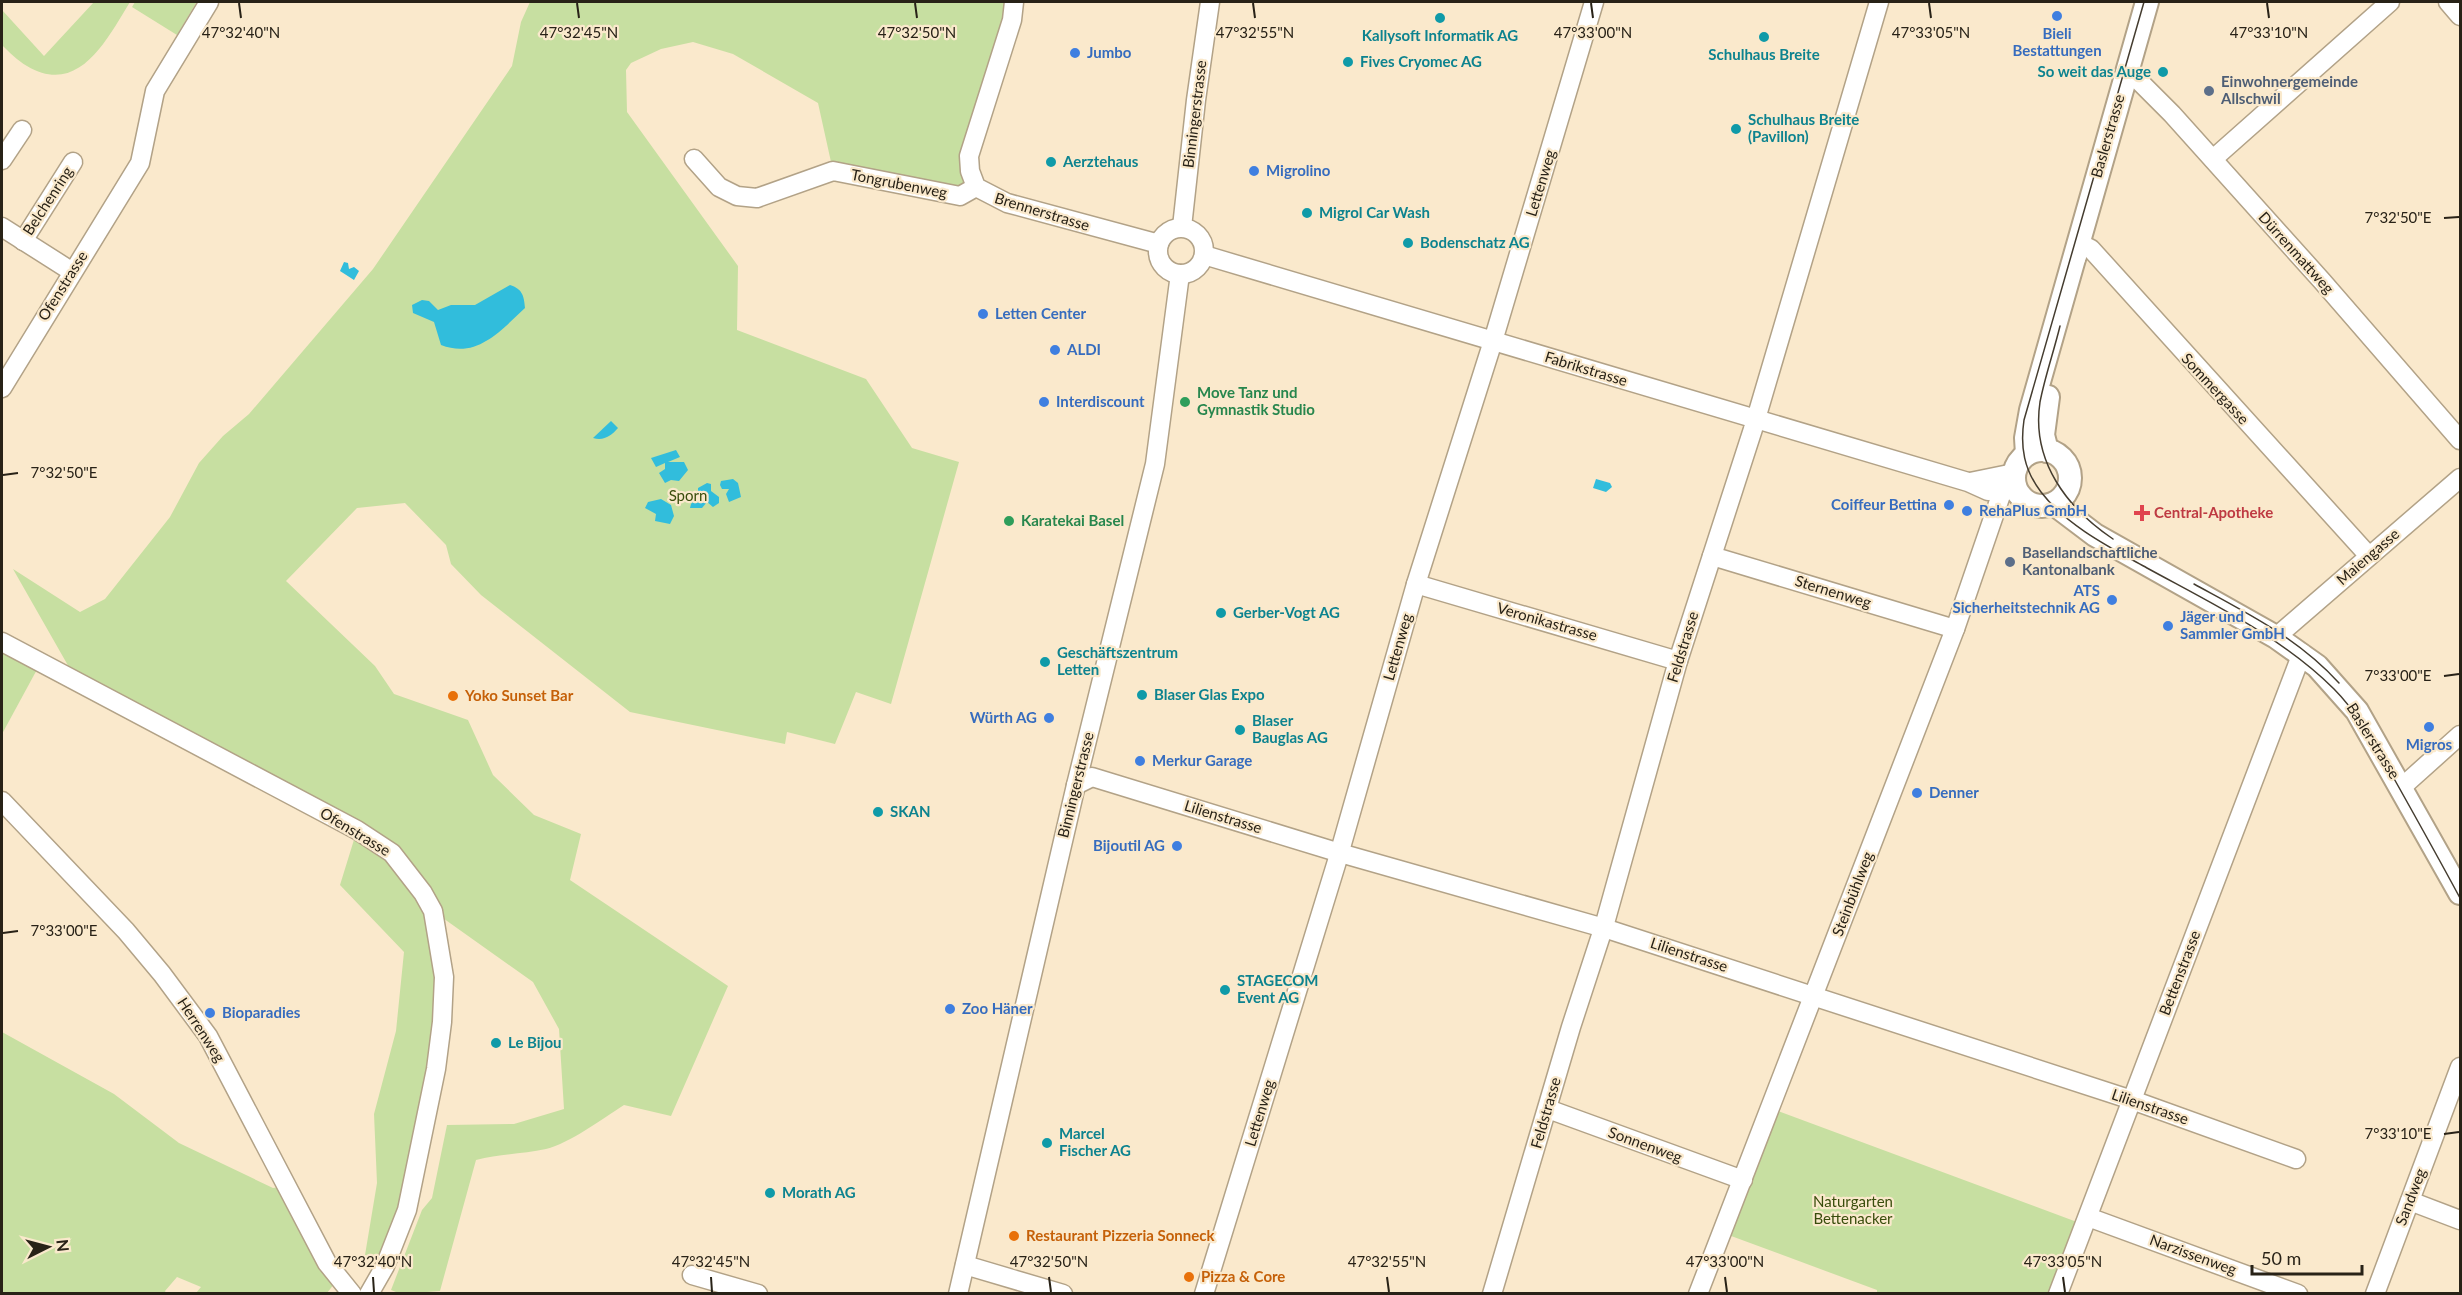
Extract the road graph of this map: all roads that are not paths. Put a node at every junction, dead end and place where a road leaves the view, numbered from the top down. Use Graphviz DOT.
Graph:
graph roads {
  1 [pos="209,2"];
  2 [pos="1014,2"];
  3 [pos="1210,2"];
  4 [pos="1594,2"];
  5 [pos="1879,2"];
  6 [pos="2147,2"];
  7 [pos="2390,2"];
  8 [pos="2448,2"];
  9 [pos="2460,16"];
  10 [pos="2127,69"];
  11 [pos="22,130"];
  12 [pos="694,159"];
  13 [pos="2213,159"];
  14 [pos="2,160"];
  15 [pos="74,162"];
  16 [pos="976,187"];
  17 [pos="1182,227"];
  18 [pos="9,235"];
  19 [pos="1159,244"];
  20 [pos="1204,255"];
  21 [pos="71,271"];
  22 [pos="2071,272"];
  23 [pos="1180,274"];
  24 [pos="1493,341"];
  25 [pos="2,385"];
  26 [pos="1756,420"];
  27 [pos="2460,440"];
  28 [pos="2037,452"];
  29 [pos="2460,478"];
  30 [pos="2011,485"];
  31 [pos="2060,498"];
  32 [pos="1712,556"];
  33 [pos="2369,556"];
  34 [pos="1416,584"];
  35 [pos="1954,628"];
  36 [pos="2276,637"];
  37 [pos="2,642"];
  38 [pos="2301,653"];
  39 [pos="1678,661"];
  40 [pos="2460,735"];
  41 [pos="1076,784"];
  42 [pos="2402,787"];
  43 [pos="2,801"];
  44 [pos="1340,853"];
  45 [pos="2460,893"];
  46 [pos="1604,928"];
  47 [pos="1814,996"];
  48 [pos="2460,1067"];
  49 [pos="2132,1100"];
  50 [pos="1548,1109"];
  51 [pos="2296,1159"];
  52 [pos="1743,1180"];
  53 [pos="2410,1201"];
  54 [pos="2088,1216"];
  55 [pos="2460,1220"];
  56 [pos="965,1265"];
  57 [pos="692,1275"];
  58 [pos="352,1293"];
  59 [pos="369,1293"];
  60 [pos="758,1293"];
  61 [pos="958,1293"];
  62 [pos="1063,1293"];
  63 [pos="1204,1293"];
  64 [pos="1492,1293"];
  65 [pos="1698,1293"];
  66 [pos="2058,1293"];
  67 [pos="2298,1293"];
  68 [pos="2375,1293"];
  1 -- 21 [label="street, Ofenstrasse"];
  2 -- 16 [label="street, Brennerstrasse"];
  3 -- 17 [label="street, Binningerstrasse"];
  4 -- 24 [label="street, Lettenweg"];
  5 -- 26 [label="street, Feldstrasse"];
  6 -- 10 [label="main road, Baslerstrasse"];
  7 -- 13 [label="street"];
  8 -- 9 [label="street"];
  10 -- 13 [label="street, Dürrenmattweg"];
  10 -- 22 [label="main road, Baslerstrasse"];
  11 -- 14 [label="street"];
  12 -- 16 [label="street, Tongrubenweg"];
  13 -- 27 [label="street, Dürrenmattweg"];
  15 -- 18 [label="street, Belchenring"];
  16 -- 19 [label="street, Brennerstrasse"];
  17 -- 19 [label="street"];
  17 -- 20 [label="street"];
  18 -- 21 [label="street, Belchenring"];
  19 -- 23 [label="street"];
  20 -- 23 [label="street"];
  20 -- 24 [label="street, Fabrikstrasse"];
  21 -- 25 [label="street, Ofenstrasse"];
  22 -- 28 [label="main road, Baslerstrasse"];
  22 -- 33 [label="street, Sommergasse"];
  23 -- 41 [label="street, Binningerstrasse"];
  24 -- 26 [label="street, Fabrikstrasse"];
  24 -- 34 [label="street, Lettenweg"];
  26 -- 30 [label="street, Fabrikstrasse"];
  26 -- 32 [label="street, Feldstrasse"];
  28 -- 30 [label="main road"];
  28 -- 31 [label="main road"];
  29 -- 33 [label="street, Maiengasse"];
  30 -- 31 [label="main road"];
  30 -- 35 [label="street, Steinbühlweg"];
  31 -- 36 [label="main road, Baslerstrasse"];
  32 -- 35 [label="street, Sternenweg"];
  32 -- 39 [label="street, Feldstrasse"];
  33 -- 36 [label="street, Maiengasse"];
  34 -- 39 [label="street, Veronikastrasse"];
  34 -- 44 [label="street, Lettenweg"];
  35 -- 47 [label="street, Steinbühlweg"];
  36 -- 38 [label="main road, Baslerstrasse"];
  37 -- 59 [label="street, Ofenstrasse"];
  38 -- 42 [label="main road, Baslerstrasse"];
  38 -- 49 [label="street, Bettenstrasse"];
  39 -- 46 [label="street, Feldstrasse"];
  40 -- 42 [label="street"];
  41 -- 44 [label="street, Lilienstrasse"];
  41 -- 56 [label="street, Binningerstrasse"];
  42 -- 45 [label="main road, Baslerstrasse"];
  43 -- 58 [label="street, Herrenweg"];
  44 -- 46 [label="street, Lilienstrasse"];
  44 -- 63 [label="street, Lettenweg"];
  46 -- 47 [label="street, Lilienstrasse"];
  46 -- 50 [label="street, Feldstrasse"];
  47 -- 49 [label="street, Lilienstrasse"];
  47 -- 52 [label="street, Steinbühlweg"];
  48 -- 53 [label="street, Sandweg"];
  49 -- 51 [label="street, Lilienstrasse"];
  49 -- 54 [label="street, Bettenstrasse"];
  50 -- 52 [label="street, Sonnenweg"];
  50 -- 64 [label="street, Feldstrasse"];
  52 -- 65 [label="street, Steinbühlweg"];
  53 -- 55 [label="street"];
  53 -- 68 [label="street, Sandweg"];
  54 -- 66 [label="street, Bettenstrasse"];
  54 -- 67 [label="street, Narzissenweg"];
  56 -- 61 [label="street, Binningerstrasse"];
  56 -- 62 [label="street"];
  57 -- 60 [label="street"];
}
